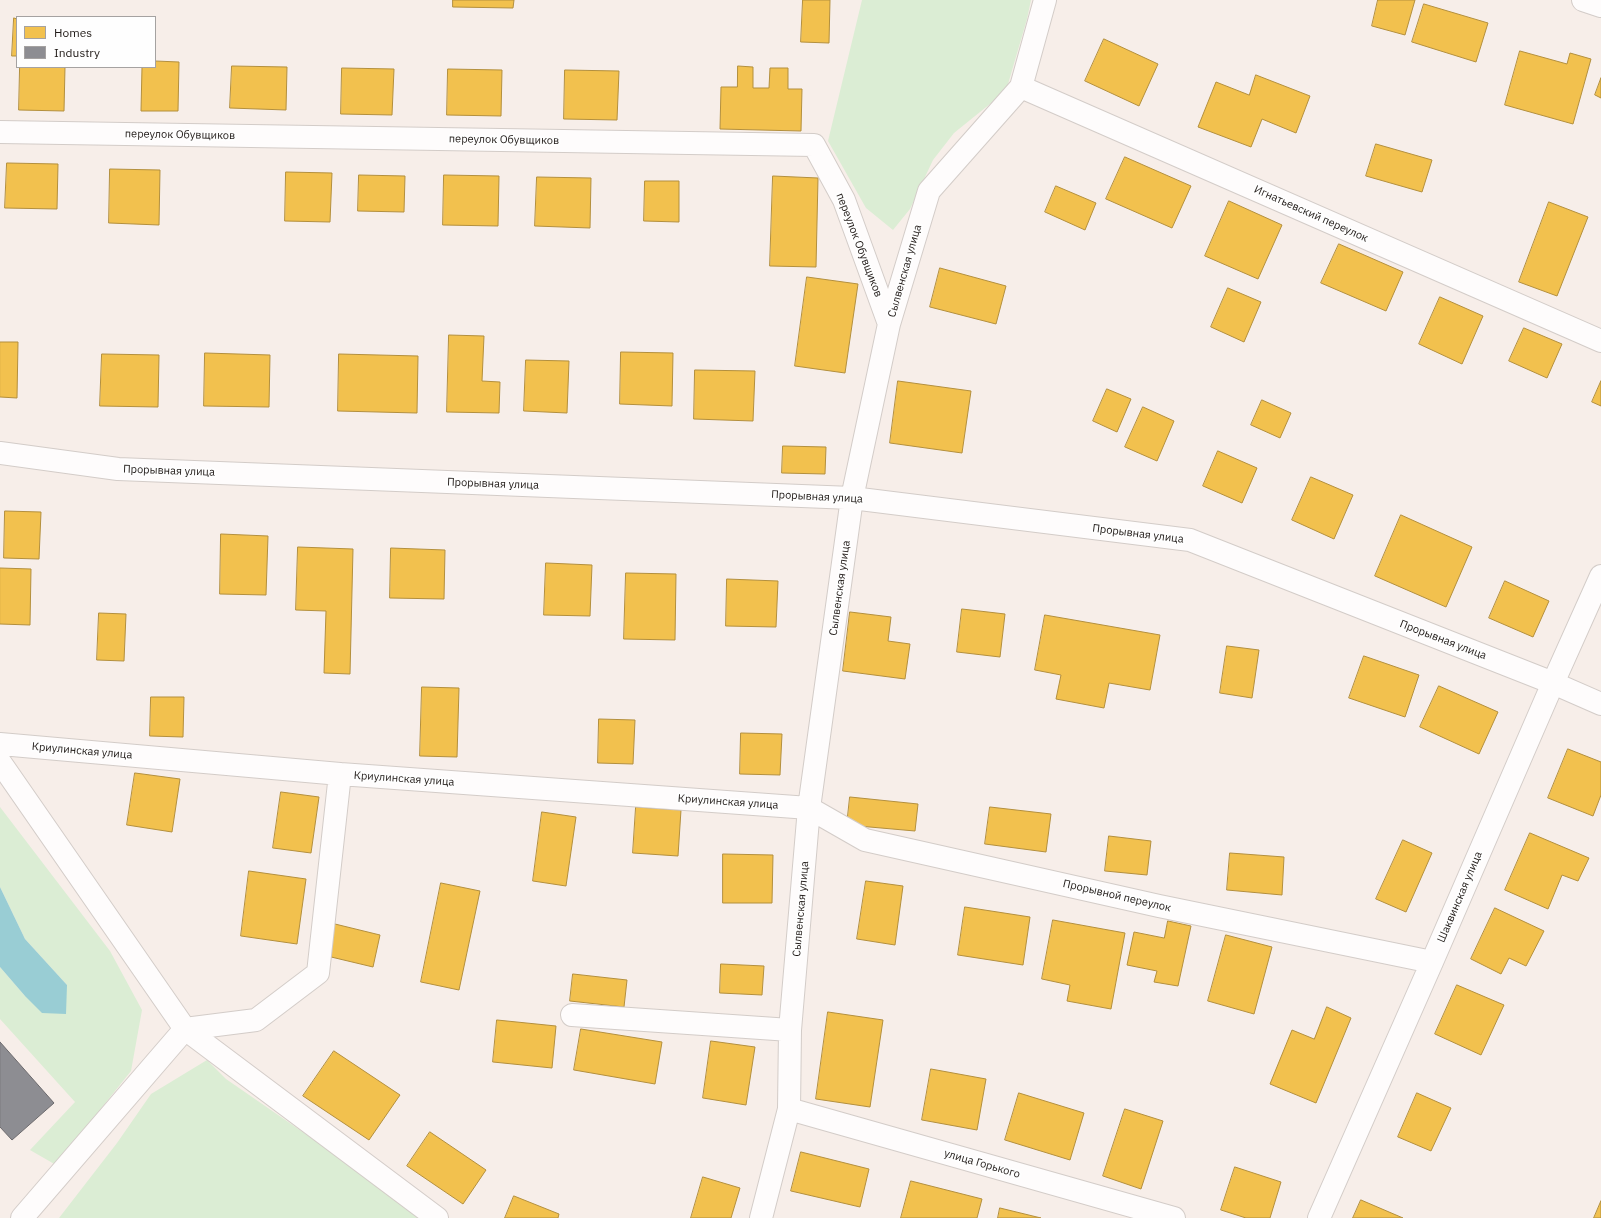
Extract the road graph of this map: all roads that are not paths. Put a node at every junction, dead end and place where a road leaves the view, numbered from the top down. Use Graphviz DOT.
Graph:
graph roads {
  1 [pos="1045,0"];
  2 [pos="1583,0"];
  3 [pos="1601,6"];
  4 [pos="1021,87"];
  5 [pos="0,132"];
  6 [pos="889,324"];
  7 [pos="1601,341"];
  8 [pos="0,453"];
  9 [pos="852,498"];
  10 [pos="1601,576"];
  11 [pos="1553,683"];
  12 [pos="1601,704"];
  13 [pos="0,744"];
  14 [pos="0,762"];
  15 [pos="340,774"];
  16 [pos="809,808"];
  17 [pos="1432,962"];
  18 [pos="572,1015"];
  19 [pos="185,1028"];
  20 [pos="790,1030"];
  21 [pos="789,1109"];
  22 [pos="22,1218"];
  23 [pos="437,1218"];
  24 [pos="761,1218"];
  25 [pos="1174,1218"];
  26 [pos="1319,1218"];
  1 -- 4 [label="street, Сылвенская улица"];
  2 -- 3 [label="street"];
  4 -- 6 [label="street, Сылвенская улица"];
  4 -- 7 [label="street, Игнатьевский переулок"];
  5 -- 6 [label="street, переулок Обувщиков"];
  6 -- 9 [label="street, Сылвенская улица"];
  8 -- 9 [label="street, Прорывная улица"];
  9 -- 11 [label="street, Прорывная улица"];
  9 -- 16 [label="street, Сылвенская улица"];
  10 -- 11 [label="street, Шаквинская улица"];
  11 -- 12 [label="street, Прорывная улица"];
  11 -- 17 [label="street, Шаквинская улица"];
  13 -- 15 [label="street, Криулинская улица"];
  14 -- 19 [label="street"];
  15 -- 16 [label="street, Криулинская улица"];
  15 -- 19 [label="street"];
  16 -- 17 [label="street, Прорывной переулок"];
  16 -- 20 [label="street, Сылвенская улица"];
  17 -- 26 [label="street, Шаквинская улица"];
  18 -- 20 [label="street"];
  19 -- 22 [label="street"];
  19 -- 23 [label="street"];
  20 -- 21 [label="street, Сылвенская улица"];
  21 -- 24 [label="street, Сылвенская улица"];
  21 -- 25 [label="street, улица Горького"];
}
